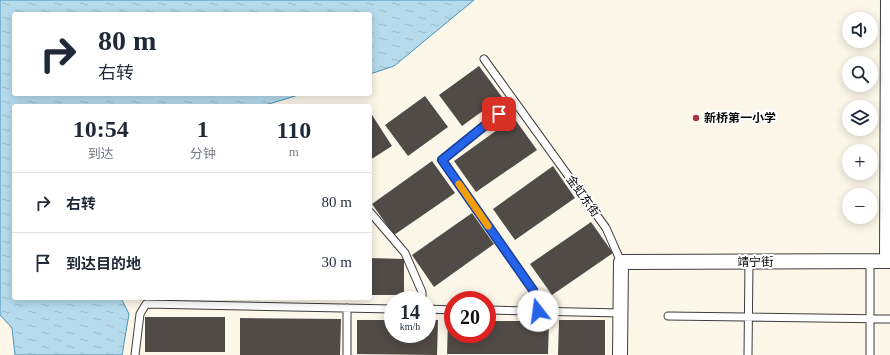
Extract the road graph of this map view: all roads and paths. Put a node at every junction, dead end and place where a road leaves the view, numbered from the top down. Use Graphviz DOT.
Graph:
graph roads {
  1 [pos="888,0"];
  2 [pos="484,59"];
  3 [pos="499,114"];
  4 [pos="372,214"];
  5 [pos="870,261"];
  6 [pos="888,261"];
  7 [pos="621,262"];
  8 [pos="749,262"];
  9 [pos="422,291"];
  10 [pos="154,301"];
  11 [pos="347,308"];
  12 [pos="384,309"];
  13 [pos="496,310"];
  14 [pos="538,311"];
  15 [pos="620,313"];
  16 [pos="668,316"];
  17 [pos="748,317"];
  18 [pos="870,319"];
  19 [pos="890,319"];
  20 [pos="135,355"];
  21 [pos="347,355"];
  22 [pos="620,355"];
  23 [pos="748,355"];
  24 [pos="870,355"];
  1 -- 6 [label="street"];
  2 -- 7 [label="lane, 金虹东街"];
  3 -- 14 [label="lane"];
  4 -- 9 [label="lane"];
  5 -- 6 [label="street, 靖宁街"];
  5 -- 8 [label="street, 靖宁街"];
  5 -- 18 [label="lane"];
  7 -- 8 [label="street, 靖宁街"];
  7 -- 15 [label="street, 金虹东街"];
  8 -- 17 [label="lane"];
  10 -- 11 [label="lane"];
  10 -- 20 [label="lane"];
  11 -- 12 [label="lane"];
  11 -- 21 [label="lane"];
  13 -- 14 [label="lane"];
  14 -- 15 [label="lane"];
  15 -- 22 [label="street, 金虹东街"];
  16 -- 17 [label="lane"];
  17 -- 18 [label="lane"];
  17 -- 23 [label="lane"];
  18 -- 19 [label="lane"];
  18 -- 24 [label="lane"];
}
